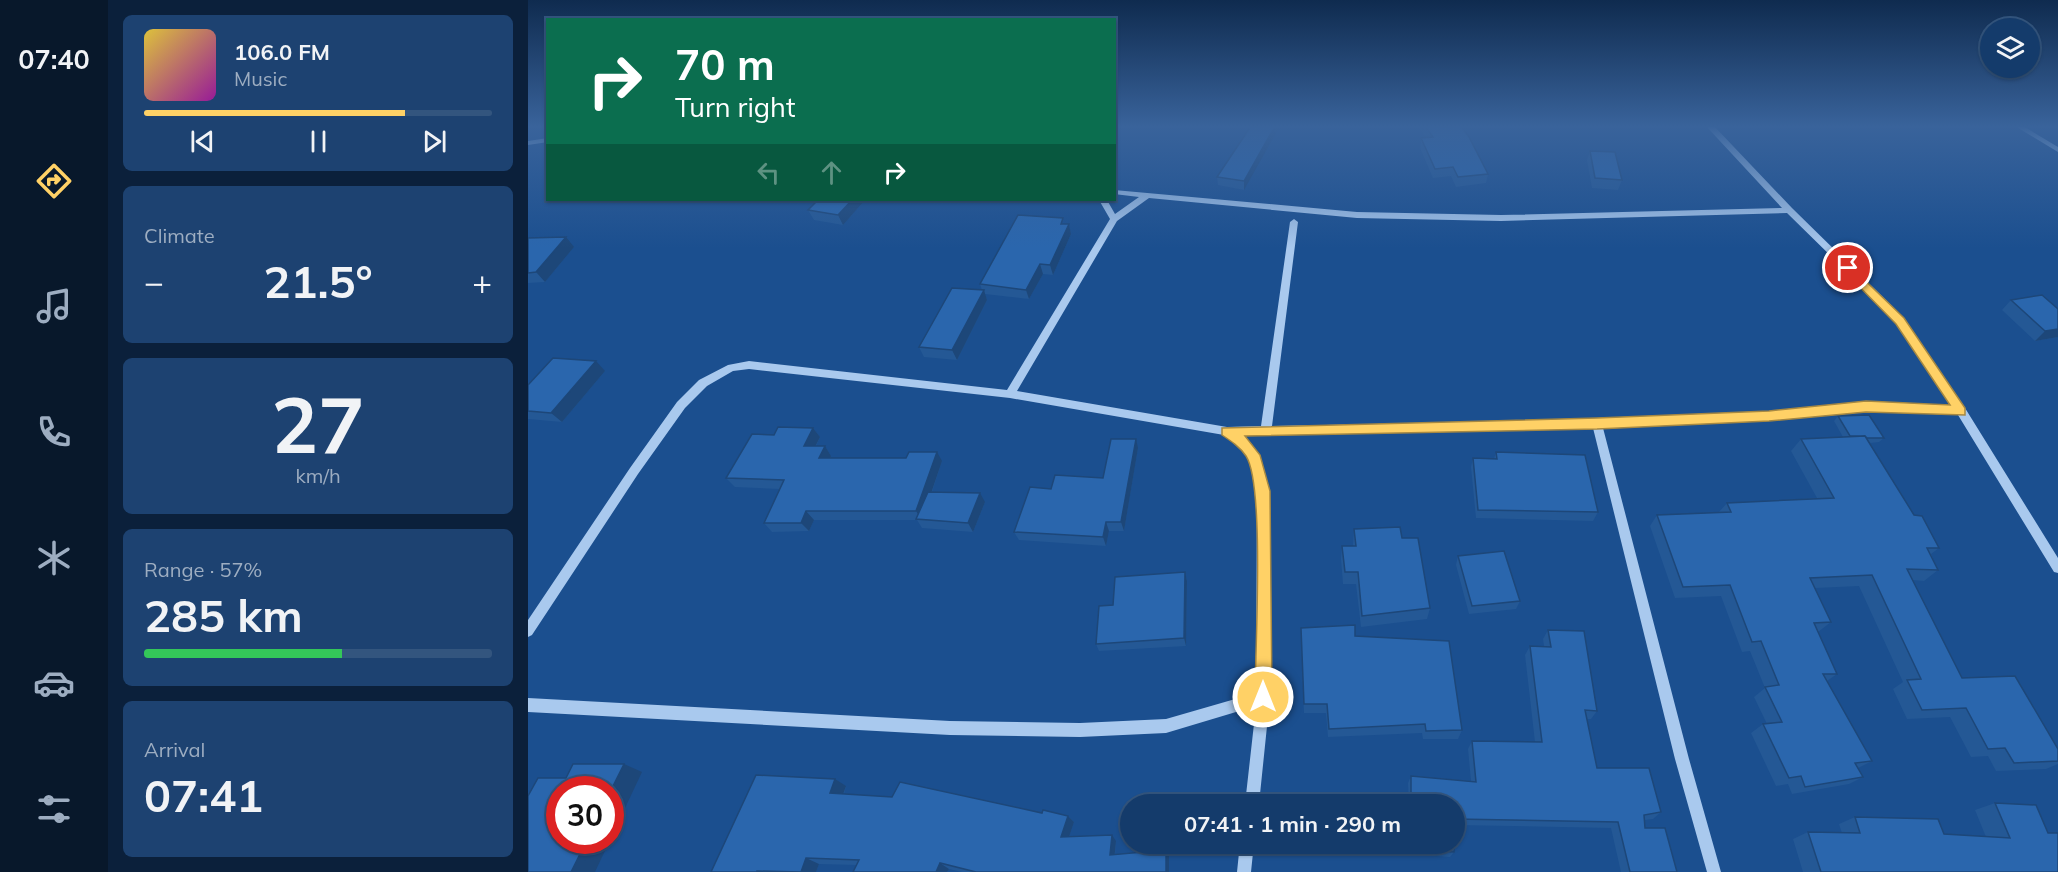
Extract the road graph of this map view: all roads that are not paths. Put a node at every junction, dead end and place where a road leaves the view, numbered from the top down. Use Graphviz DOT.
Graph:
graph roads {
  1 [pos="1748,167"];
  2 [pos="1116,192"];
  3 [pos="1147,195"];
  4 [pos="1104,201"];
  5 [pos="1789,210"];
  6 [pos="1114,219"];
  7 [pos="1294,222"];
  8 [pos="1010,394"];
  9 [pos="1960,411"];
  10 [pos="1597,424"];
  11 [pos="1266,430"];
  12 [pos="1227,431"];
  13 [pos="2058,568"];
  14 [pos="528,631"];
  15 [pos="1263,697"];
  16 [pos="528,705"];
  17 [pos="1253,794"];
  18 [pos="1246,854"];
  19 [pos="1244,872"];
  20 [pos="1714,872"];
  1 -- 5 [label="street"];
  2 -- 3 [label="street"];
  3 -- 5 [label="street"];
  3 -- 6 [label="street"];
  4 -- 6 [label="street"];
  5 -- 9 [label="street"];
  6 -- 8 [label="street"];
  7 -- 11 [label="street"];
  8 -- 12 [label="street"];
  8 -- 14 [label="street"];
  9 -- 10 [label="street"];
  9 -- 13 [label="street"];
  10 -- 11 [label="street"];
  10 -- 20 [label="street"];
  11 -- 12 [label="street"];
  12 -- 15 [label="street"];
  15 -- 16 [label="street"];
  15 -- 17 [label="street"];
  18 -- 19 [label="street"];
}
